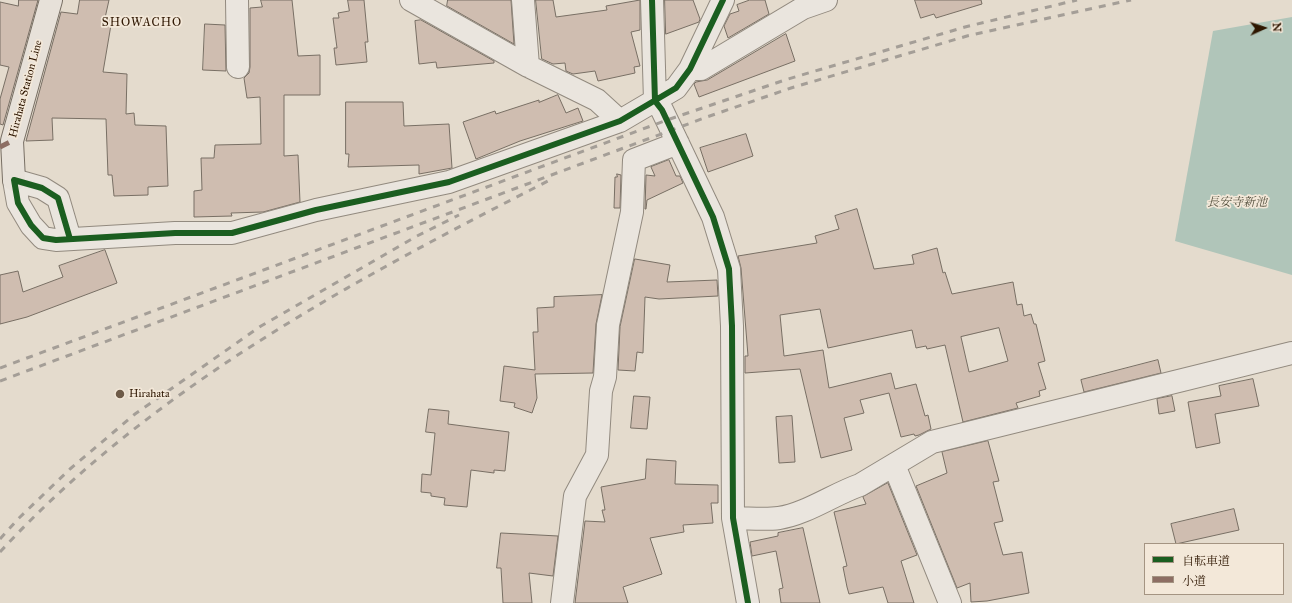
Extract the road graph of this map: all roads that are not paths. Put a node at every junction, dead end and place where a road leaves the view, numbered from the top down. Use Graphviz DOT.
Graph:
graph roads {
  1 [pos="51,0"];
  2 [pos="237,0"];
  3 [pos="411,0"];
  4 [pos="522,0"];
  5 [pos="652,0"];
  6 [pos="723,0"];
  7 [pos="826,0"];
  8 [pos="528,66"];
  9 [pos="238,67"];
  10 [pos="690,69"];
  11 [pos="655,101"];
  12 [pos="620,121"];
  13 [pos="6,135"];
  14 [pos="678,143"];
  15 [pos="14,180"];
  16 [pos="70,239"];
  17 [pos="1292,353"];
  18 [pos="894,464"];
  19 [pos="733,518"];
  20 [pos="562,603"];
  21 [pos="748,603"];
  22 [pos="950,603"];
  1 -- 13 [label="main road, Hirahata Station Line"];
  2 -- 9 [label="street"];
  3 -- 8 [label="street"];
  4 -- 8 [label="street"];
  5 -- 11 [label="street"];
  6 -- 10 [label="street"];
  7 -- 10 [label="street"];
  8 -- 12 [label="street"];
  10 -- 11 [label="street"];
  11 -- 12 [label="street"];
  11 -- 14 [label="street"];
  12 -- 16 [label="street"];
  13 -- 15 [label="main road, Hirahata Station Line"];
  14 -- 19 [label="street"];
  14 -- 20 [label="street"];
  15 -- 16 [label="street"];
  15 -- 16 [label="street"];
  17 -- 18 [label="street"];
  18 -- 19 [label="street"];
  18 -- 22 [label="street"];
  19 -- 21 [label="street"];
}
